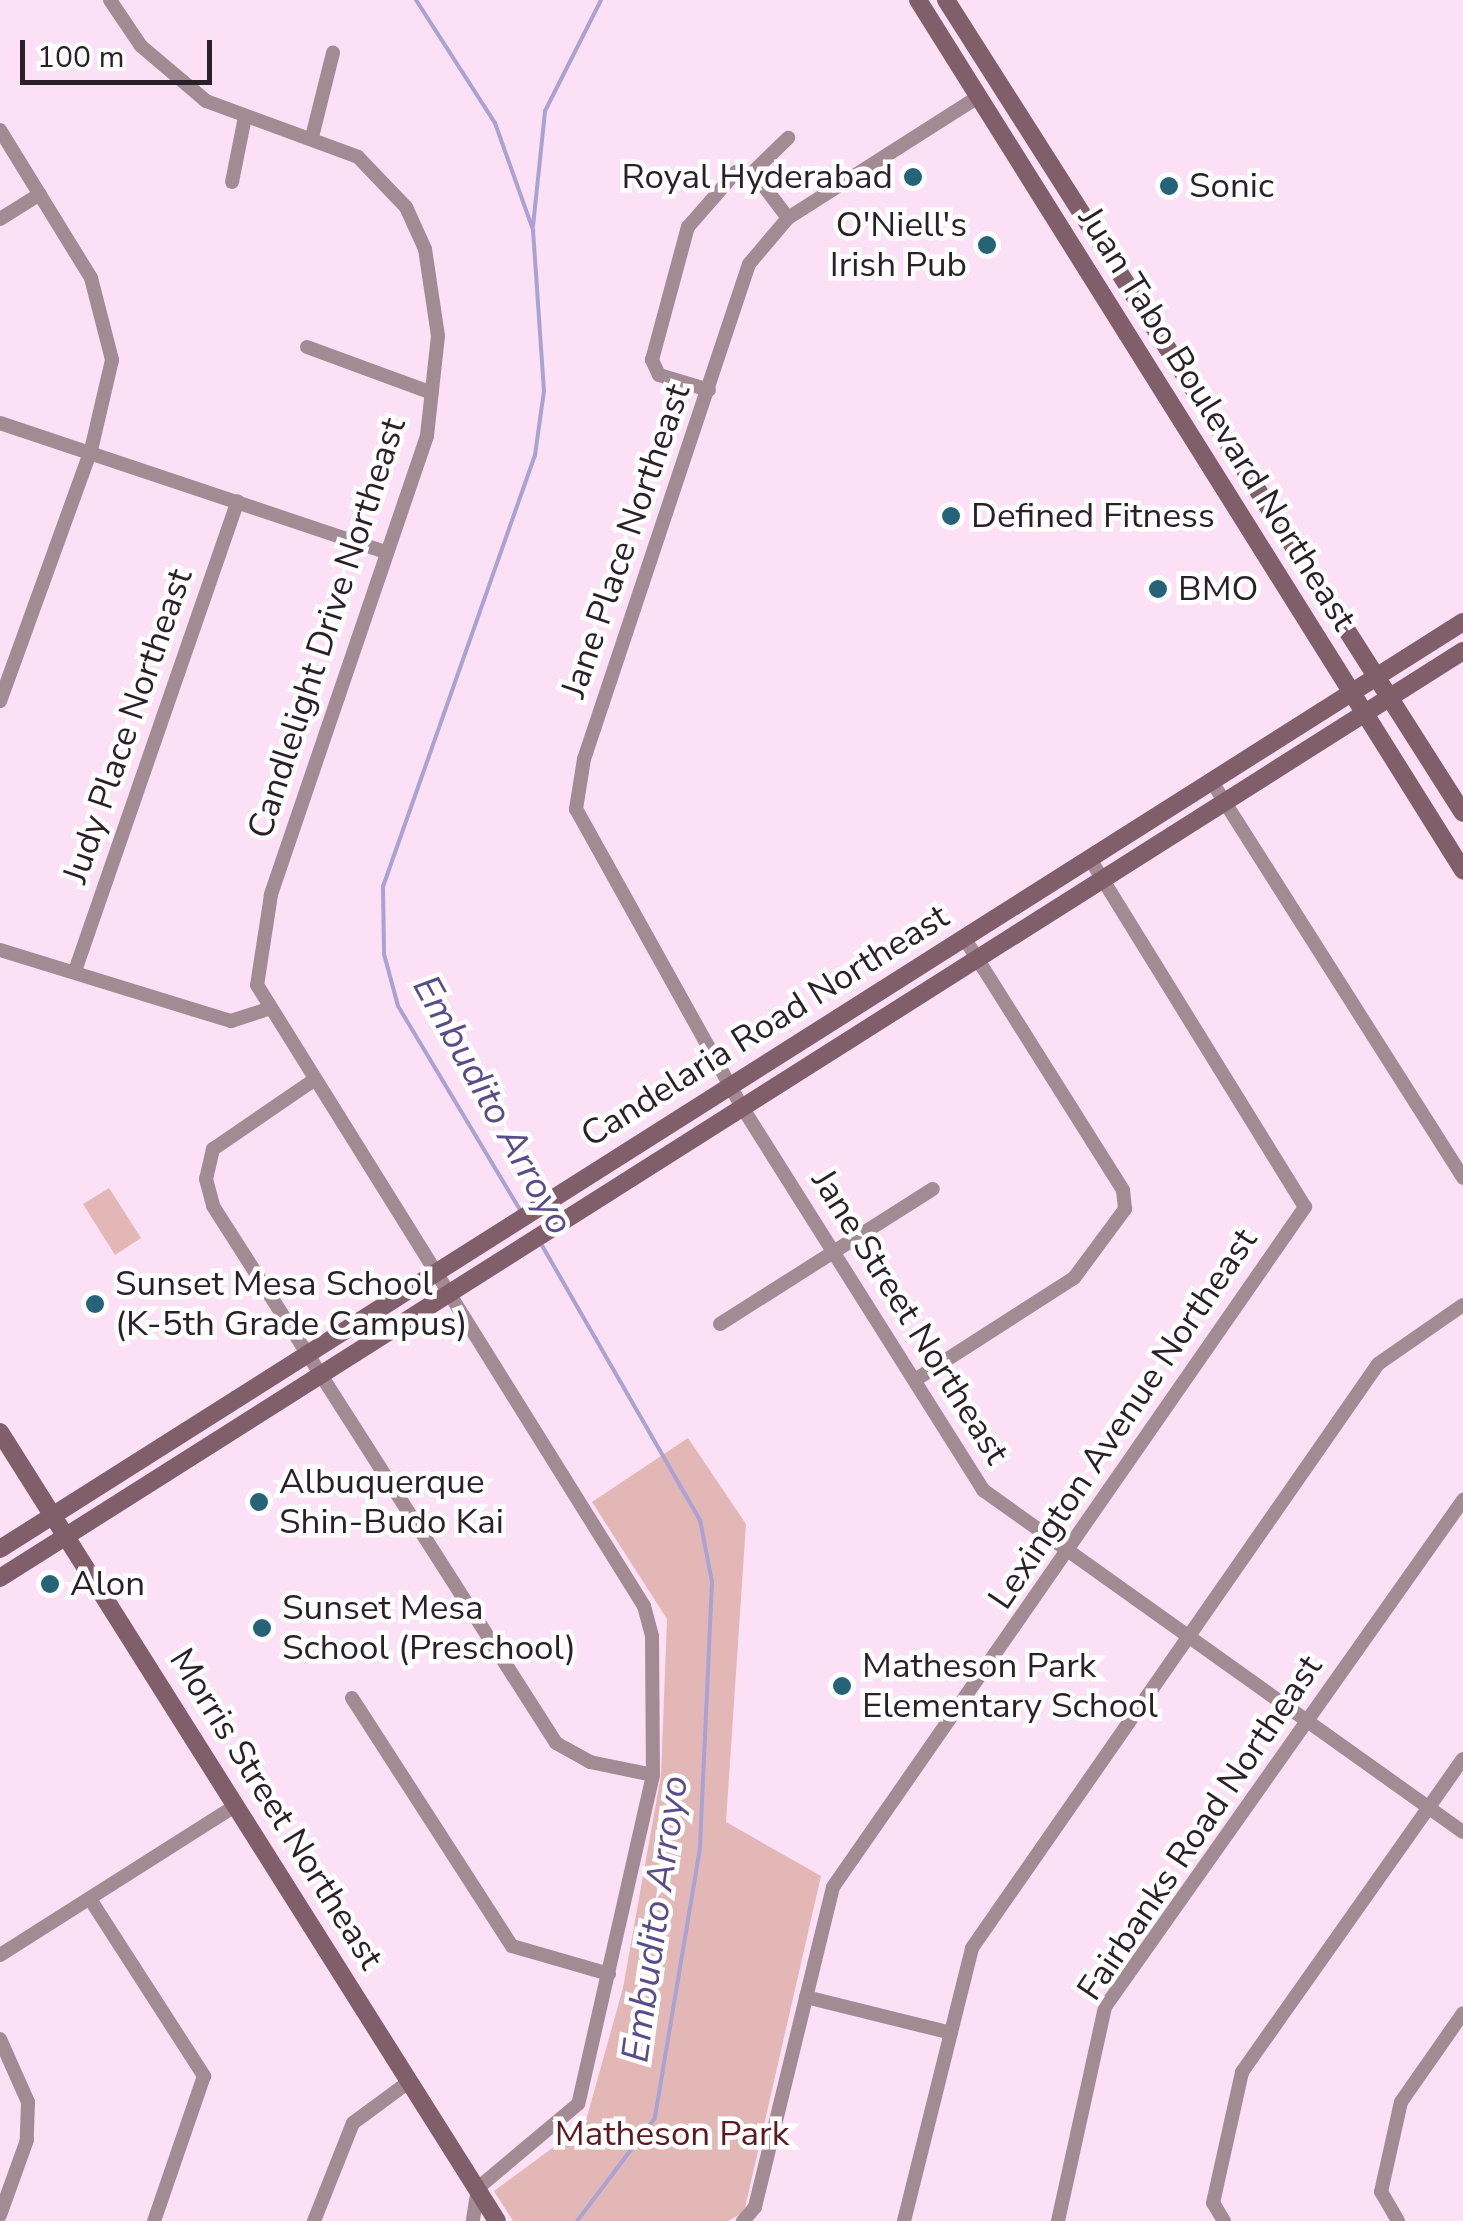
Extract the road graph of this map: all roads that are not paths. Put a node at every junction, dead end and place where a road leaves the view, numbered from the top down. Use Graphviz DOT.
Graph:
graph roads {
  1 [pos="110,0"];
  2 [pos="918,0"];
  3 [pos="950,1"];
  4 [pos="929,17"];
  5 [pos="334,53"];
  6 [pos="978,97"];
  7 [pos="244,122"];
  8 [pos="0,130"];
  9 [pos="312,137"];
  10 [pos="788,138"];
  11 [pos="751,174"];
  12 [pos="232,182"];
  13 [pos="40,194"];
  14 [pos="788,218"];
  15 [pos="0,219"];
  16 [pos="308,347"];
  17 [pos="709,390"];
  18 [pos="432,392"];
  19 [pos="0,423"];
  20 [pos="91,450"];
  21 [pos="238,502"];
  22 [pos="385,552"];
  23 [pos="1463,622"];
  24 [pos="1463,651"];
  25 [pos="1375,678"];
  26 [pos="1348,694"];
  27 [pos="1388,699"];
  28 [pos="0,701"];
  29 [pos="1362,714"];
  30 [pos="1212,782"];
  31 [pos="1227,801"];
  32 [pos="1463,813"];
  33 [pos="1091,860"];
  34 [pos="1463,870"];
  35 [pos="1104,880"];
  36 [pos="965,939"];
  37 [pos="0,950"];
  38 [pos="979,960"];
  39 [pos="74,971"];
  40 [pos="266,1010"];
  41 [pos="311,1082"];
  42 [pos="736,1082"];
  43 [pos="742,1107"];
  44 [pos="1463,1178"];
  45 [pos="933,1189"];
  46 [pos="833,1253"];
  47 [pos="432,1274"];
  48 [pos="446,1296"];
  49 [pos="1463,1305"];
  50 [pos="720,1324"];
  51 [pos="308,1354"];
  52 [pos="323,1374"];
  53 [pos="916,1380"];
  54 [pos="0,1432"];
  55 [pos="1463,1500"];
  56 [pos="52,1516"];
  57 [pos="67,1536"];
  58 [pos="0,1550"];
  59 [pos="1069,1554"];
  60 [pos="0,1578"];
  61 [pos="1186,1638"];
  62 [pos="352,1698"];
  63 [pos="1308,1723"];
  64 [pos="1463,1759"];
  65 [pos="654,1775"];
  66 [pos="234,1806"];
  67 [pos="1428,1808"];
  68 [pos="1463,1832"];
  69 [pos="90,1899"];
  70 [pos="0,1956"];
  71 [pos="609,1974"];
  72 [pos="806,1997"];
  73 [pos="1463,2014"];
  74 [pos="951,2033"];
  75 [pos="0,2039"];
  76 [pos="410,2081"];
  77 [pos="478,2188"];
  78 [pos="0,2216"];
  79 [pos="154,2221"];
  80 [pos="314,2221"];
  81 [pos="473,2221"];
  82 [pos="497,2221"];
  83 [pos="743,2221"];
  84 [pos="904,2221"];
  85 [pos="1058,2221"];
  86 [pos="1224,2221"];
  87 [pos="1398,2221"];
  1 -- 7 [label="street, Candlelight Drive Northeast"];
  2 -- 4 [label="main road, Juan Tabo Boulevard Northeast"];
  3 -- 4 [label="street"];
  3 -- 25 [label="main road, Juan Tabo Boulevard Northeast"];
  4 -- 6 [label="main road, Juan Tabo Boulevard Northeast"];
  5 -- 9 [label="street"];
  6 -- 14 [label="street, Jane Place Northeast"];
  6 -- 26 [label="main road, Juan Tabo Boulevard Northeast"];
  7 -- 9 [label="street, Candlelight Drive Northeast"];
  7 -- 12 [label="street"];
  8 -- 13 [label="street"];
  9 -- 18 [label="street, Candlelight Drive Northeast"];
  10 -- 11 [label="street"];
  11 -- 14 [label="street"];
  11 -- 17 [label="street"];
  13 -- 15 [label="street"];
  13 -- 20 [label="street"];
  14 -- 17 [label="street, Jane Place Northeast"];
  16 -- 18 [label="street"];
  17 -- 42 [label="street, Jane Place Northeast"];
  18 -- 22 [label="street, Candlelight Drive Northeast"];
  19 -- 20 [label="street"];
  20 -- 21 [label="street"];
  20 -- 28 [label="street"];
  21 -- 22 [label="street"];
  21 -- 39 [label="street, Judy Place Northeast"];
  22 -- 40 [label="street, Candlelight Drive Northeast"];
  23 -- 25 [label="main road, Candelaria Road Northeast"];
  24 -- 27 [label="main road, Candelaria Road Northeast"];
  25 -- 26 [label="main road, Candelaria Road Northeast"];
  25 -- 27 [label="main road, Juan Tabo Boulevard Northeast"];
  26 -- 29 [label="main road, Juan Tabo Boulevard Northeast"];
  26 -- 30 [label="main road, Candelaria Road Northeast"];
  27 -- 29 [label="main road, Candelaria Road Northeast"];
  27 -- 32 [label="main road, Juan Tabo Boulevard Northeast"];
  29 -- 31 [label="main road, Candelaria Road Northeast"];
  29 -- 34 [label="main road, Juan Tabo Boulevard Northeast"];
  30 -- 31 [label="street"];
  30 -- 33 [label="main road, Candelaria Road Northeast"];
  31 -- 35 [label="main road, Candelaria Road Northeast"];
  31 -- 44 [label="street"];
  33 -- 35 [label="street"];
  33 -- 36 [label="main road, Candelaria Road Northeast"];
  35 -- 38 [label="main road, Candelaria Road Northeast"];
  35 -- 59 [label="street, Lexington Avenue Northeast"];
  36 -- 38 [label="street"];
  36 -- 42 [label="main road, Candelaria Road Northeast"];
  37 -- 39 [label="street"];
  38 -- 43 [label="main road, Candelaria Road Northeast"];
  38 -- 53 [label="street"];
  39 -- 40 [label="street"];
  40 -- 41 [label="street, Candlelight Drive Northeast"];
  41 -- 47 [label="street, Candlelight Drive Northeast"];
  41 -- 51 [label="street"];
  42 -- 43 [label="street, Jane Street Northeast"];
  42 -- 47 [label="main road, Candelaria Road Northeast"];
  43 -- 46 [label="street, Jane Street Northeast"];
  43 -- 48 [label="main road, Candelaria Road Northeast"];
  45 -- 46 [label="street"];
  46 -- 50 [label="street"];
  46 -- 53 [label="street, Jane Street Northeast"];
  47 -- 48 [label="street, Candlelight Drive Northeast"];
  47 -- 51 [label="main road, Candelaria Road Northeast"];
  48 -- 52 [label="main road, Candelaria Road Northeast"];
  48 -- 65 [label="street, Candlelight Drive Northeast"];
  49 -- 61 [label="street"];
  51 -- 52 [label="street"];
  51 -- 56 [label="main road, Candelaria Road Northeast"];
  52 -- 57 [label="main road, Candelaria Road Northeast"];
  52 -- 65 [label="street"];
  53 -- 59 [label="street, Jane Street Northeast"];
  54 -- 56 [label="main road, Morris Street Northeast"];
  55 -- 63 [label="street, Fairbanks Road Northeast"];
  56 -- 57 [label="main road, Morris Street Northeast"];
  56 -- 58 [label="main road, Candelaria Road Northeast"];
  57 -- 60 [label="main road, Candelaria Road Northeast"];
  57 -- 66 [label="main road, Morris Street Northeast"];
  59 -- 61 [label="street, Jane Street Northeast"];
  59 -- 72 [label="street, Lexington Avenue Northeast"];
  61 -- 63 [label="street, Jane Street Northeast"];
  61 -- 74 [label="street"];
  62 -- 71 [label="street"];
  63 -- 67 [label="street, Jane Street Northeast"];
  63 -- 85 [label="street, Fairbanks Road Northeast"];
  64 -- 67 [label="street"];
  65 -- 71 [label="street, Candlelight Drive Northeast"];
  66 -- 69 [label="street"];
  66 -- 76 [label="main road, Morris Street Northeast"];
  67 -- 68 [label="street, Jane Street Northeast"];
  67 -- 86 [label="street"];
  69 -- 70 [label="street"];
  69 -- 79 [label="street"];
  71 -- 77 [label="street, Candlelight Drive Northeast"];
  72 -- 74 [label="street"];
  72 -- 83 [label="street, Lexington Avenue Northeast"];
  73 -- 87 [label="street"];
  74 -- 84 [label="street"];
  75 -- 78 [label="street"];
  76 -- 77 [label="main road, Morris Street Northeast"];
  76 -- 80 [label="street"];
  77 -- 81 [label="street"];
  77 -- 82 [label="main road, Morris Street Northeast"];
}
